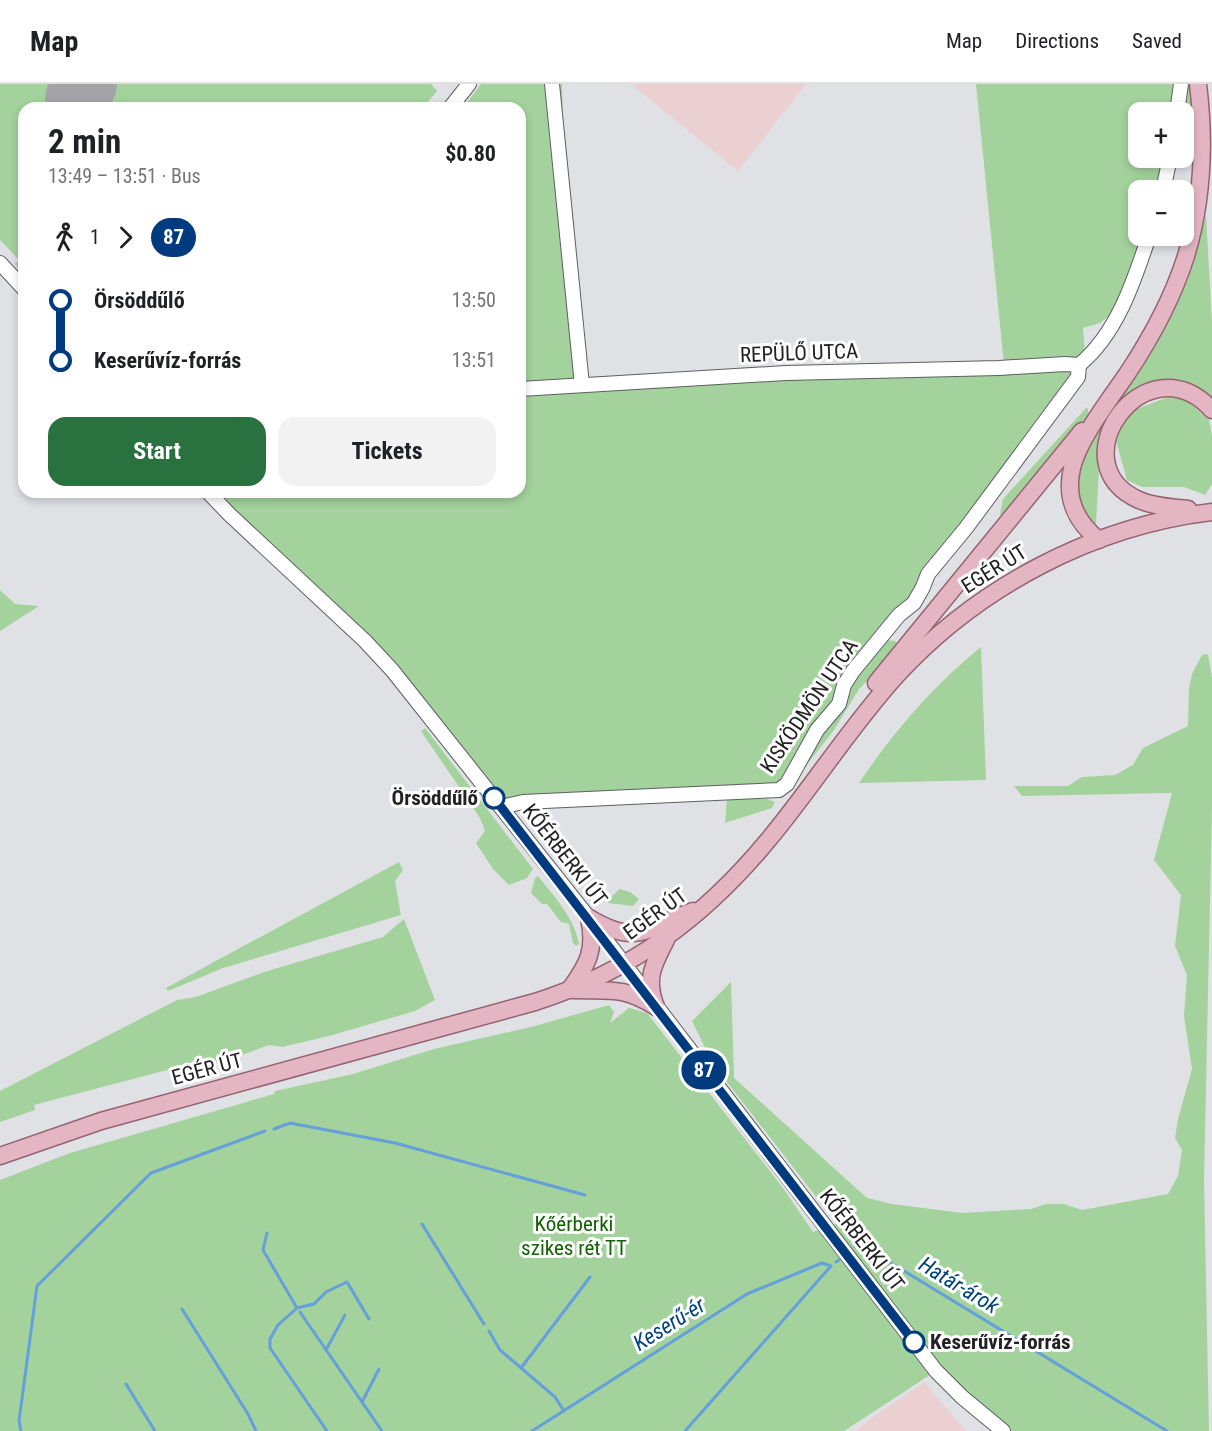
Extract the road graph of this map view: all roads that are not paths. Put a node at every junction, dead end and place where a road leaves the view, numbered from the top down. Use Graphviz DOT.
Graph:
graph roads {
  1 [pos="469,84"];
  2 [pos="552,84"];
  3 [pos="1181,84"];
  4 [pos="1198,84"];
  5 [pos="1208,84"];
  6 [pos="455,102"];
  7 [pos="1178,102"];
  8 [pos="1212,134"];
  9 [pos="1145,246"];
  10 [pos="0,263"];
  11 [pos="18,283"];
  12 [pos="1079,365"];
  13 [pos="582,385"];
  14 [pos="1117,388"];
  15 [pos="526,389"];
  16 [pos="1212,410"];
  17 [pos="214,498"];
  18 [pos="1209,512"];
  19 [pos="1099,540"];
  20 [pos="846,734"];
  21 [pos="501,807"];
  22 [pos="703,907"];
  23 [pos="588,918"];
  24 [pos="666,939"];
  25 [pos="623,964"];
  26 [pos="570,990"];
  27 [pos="656,1007"];
  28 [pos="0,1156"];
  29 [pos="1003,1431"];
  1 -- 6 [label="street"];
  2 -- 13 [label="street"];
  3 -- 7 [label="street"];
  4 -- 14 [label="main road"];
  5 -- 8 [label="main road"];
  9 -- 12 [label="street"];
  10 -- 11 [label="street"];
  12 -- 13 [label="street, REPÜLŐ UTCA"];
  12 -- 21 [label="street, KISKÖDMÖN UTCA"];
  13 -- 15 [label="street, REPÜLŐ UTCA"];
  14 -- 19 [label="main road"];
  14 -- 20 [label="main road"];
  16 -- 18 [label="main road"];
  17 -- 21 [label="street, KŐÉRBERKI ÚT"];
  18 -- 19 [label="main road, EGÉR ÚT"];
  19 -- 20 [label="main road, EGÉR ÚT"];
  20 -- 22 [label="main road, EGÉR ÚT"];
  21 -- 23 [label="street, KŐÉRBERKI ÚT"];
  22 -- 23 [label="main road"];
  22 -- 24 [label="main road, EGÉR ÚT"];
  23 -- 25 [label="street, KŐÉRBERKI ÚT"];
  23 -- 26 [label="main road"];
  24 -- 25 [label="main road, EGÉR ÚT"];
  24 -- 27 [label="main road"];
  25 -- 26 [label="main road, EGÉR ÚT"];
  25 -- 27 [label="street, KŐÉRBERKI ÚT"];
  26 -- 27 [label="main road"];
  26 -- 28 [label="main road, EGÉR ÚT"];
  27 -- 29 [label="street, KŐÉRBERKI ÚT"];
}
